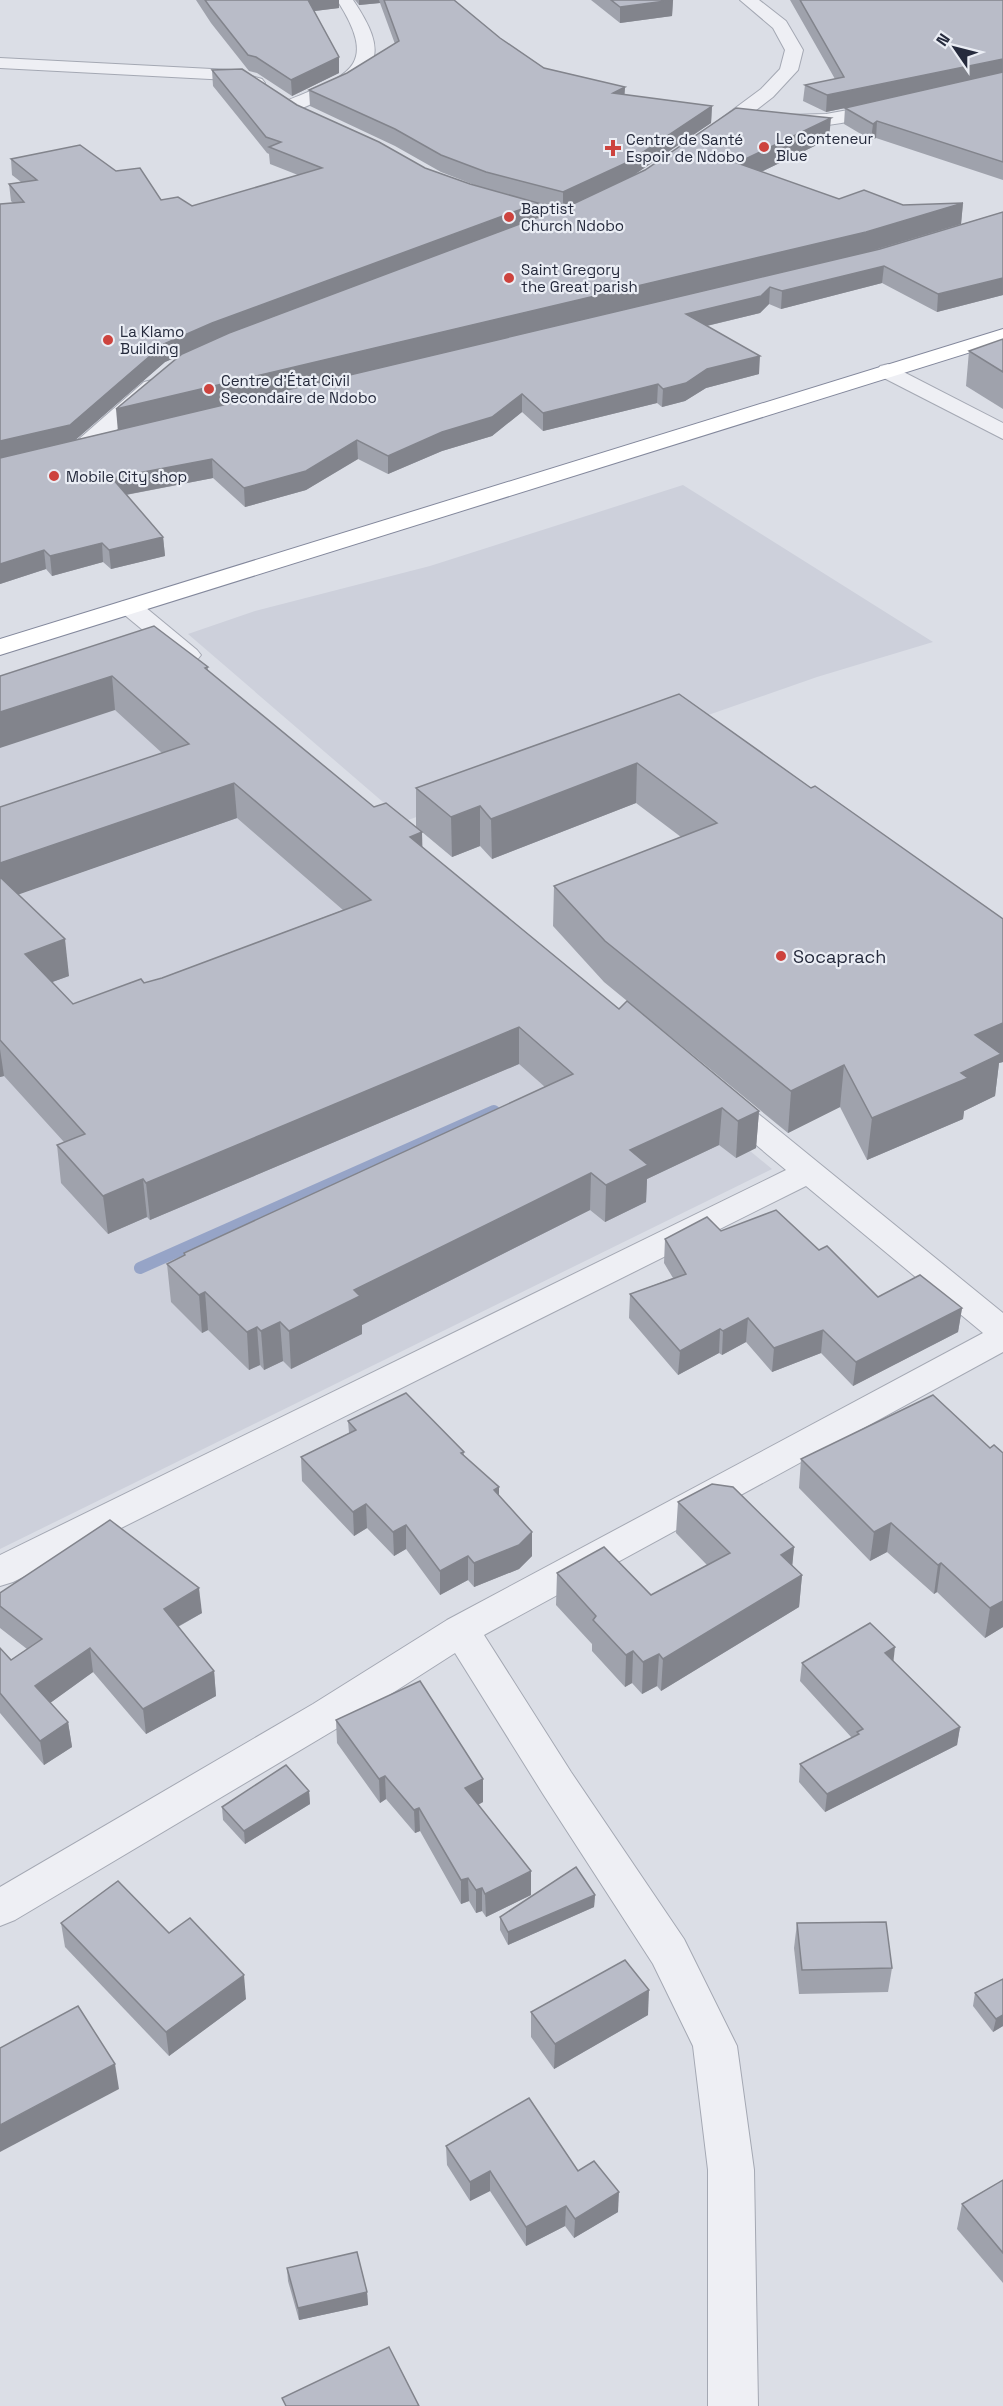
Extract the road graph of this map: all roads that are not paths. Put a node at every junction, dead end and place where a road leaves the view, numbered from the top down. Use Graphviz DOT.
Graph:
graph roads {
  1 [pos="345,0"];
  2 [pos="748,0"];
  3 [pos="0,63"];
  4 [pos="905,103"];
  5 [pos="290,106"];
  6 [pos="315,119"];
  7 [pos="730,121"];
  8 [pos="692,149"];
  9 [pos="478,195"];
  10 [pos="586,210"];
  11 [pos="566,219"];
  12 [pos="532,232"];
  13 [pos="1003,317"];
  14 [pos="1003,335"];
  15 [pos="888,370"];
  16 [pos="166,376"];
  17 [pos="1003,432"];
  18 [pos="122,441"];
  19 [pos="573,459"];
  20 [pos="130,607"];
  21 [pos="0,626"];
  22 [pos="0,647"];
  23 [pos="212,675"];
  24 [pos="699,1081"];
  25 [pos="809,1172"];
  26 [pos="1003,1331"];
  27 [pos="1003,1337"];
  28 [pos="0,1572"];
  29 [pos="461,1630"];
  30 [pos="0,1908"];
  31 [pos="733,2406"];
  1 -- 5 [label="street"];
  2 -- 7 [label="street"];
  3 -- 5 [label="street"];
  4 -- 7 [label="street"];
  5 -- 6 [label="street"];
  7 -- 8 [label="street"];
  9 -- 11 [label="street"];
  10 -- 11 [label="street"];
  11 -- 12 [label="street"];
  13 -- 19 [label="highway"];
  14 -- 15 [label="highway"];
  15 -- 17 [label="street"];
  15 -- 19 [label="highway"];
  16 -- 18 [label="street"];
  19 -- 20 [label="highway"];
  19 -- 21 [label="highway"];
  20 -- 22 [label="highway"];
  20 -- 23 [label="street"];
  24 -- 25 [label="street"];
  25 -- 26 [label="street"];
  25 -- 28 [label="street"];
  27 -- 29 [label="street"];
  29 -- 30 [label="street"];
  29 -- 31 [label="street"];
}
